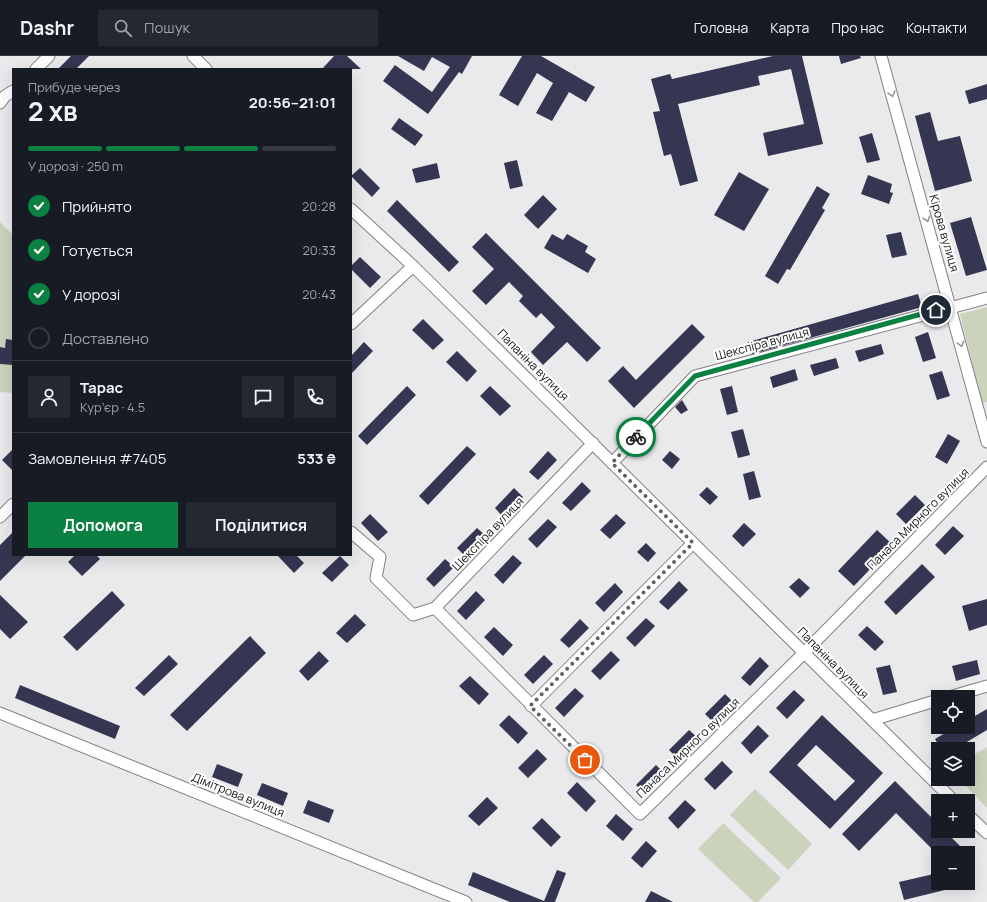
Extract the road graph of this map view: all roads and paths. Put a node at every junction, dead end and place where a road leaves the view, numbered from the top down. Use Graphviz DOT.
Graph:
graph roads {
  1 [pos="49,56"];
  2 [pos="193,56"];
  3 [pos="881,56"];
  4 [pos="37,68"];
  5 [pos="205,68"];
  6 [pos="12,92"];
  7 [pos="0,103"];
  8 [pos="352,210"];
  9 [pos="413,266"];
  10 [pos="987,298"];
  11 [pos="951,306"];
  12 [pos="352,323"];
  13 [pos="987,442"];
  14 [pos="592,443"];
  15 [pos="612,463"];
  16 [pos="987,467"];
  17 [pos="12,505"];
  18 [pos="0,517"];
  19 [pos="352,533"];
  20 [pos="693,543"];
  21 [pos="435,608"];
  22 [pos="804,653"];
  23 [pos="987,686"];
  24 [pos="973,690"];
  25 [pos="931,702"];
  26 [pos="530,706"];
  27 [pos="0,713"];
  28 [pos="872,720"];
  29 [pos="947,794"];
  30 [pos="975,822"];
  31 [pos="987,833"];
  32 [pos="466,902"];
  1 -- 4 [label="street"];
  2 -- 5 [label="street"];
  3 -- 11 [label="street, Кірова вулиця, one-way"];
  6 -- 7 [label="street"];
  8 -- 9 [label="street, Папаніна вулиця"];
  9 -- 12 [label="street"];
  9 -- 14 [label="street, Папаніна вулиця"];
  10 -- 11 [label="street, Шекспіра вулиця"];
  11 -- 13 [label="street, Кірова вулиця, one-way"];
  11 -- 15 [label="street, Шекспіра вулиця"];
  14 -- 15 [label="street, Папаніна вулиця"];
  14 -- 21 [label="street, Шекспіра вулиця"];
  15 -- 20 [label="street, Папаніна вулиця"];
  16 -- 22 [label="street, Панаса Мирного вулиця"];
  17 -- 18 [label="street"];
  19 -- 21 [label="street"];
  20 -- 22 [label="street, Папаніна вулиця"];
  20 -- 26 [label="street"];
  21 -- 26 [label="street, Панаса Мирного вулиця"];
  22 -- 26 [label="street, Панаса Мирного вулиця"];
  22 -- 28 [label="street, Папаніна вулиця"];
  23 -- 24 [label="street"];
  25 -- 28 [label="street"];
  27 -- 32 [label="street, Дімітрова вулиця"];
  28 -- 29 [label="street, Папаніна вулиця"];
  30 -- 31 [label="street"];
}
